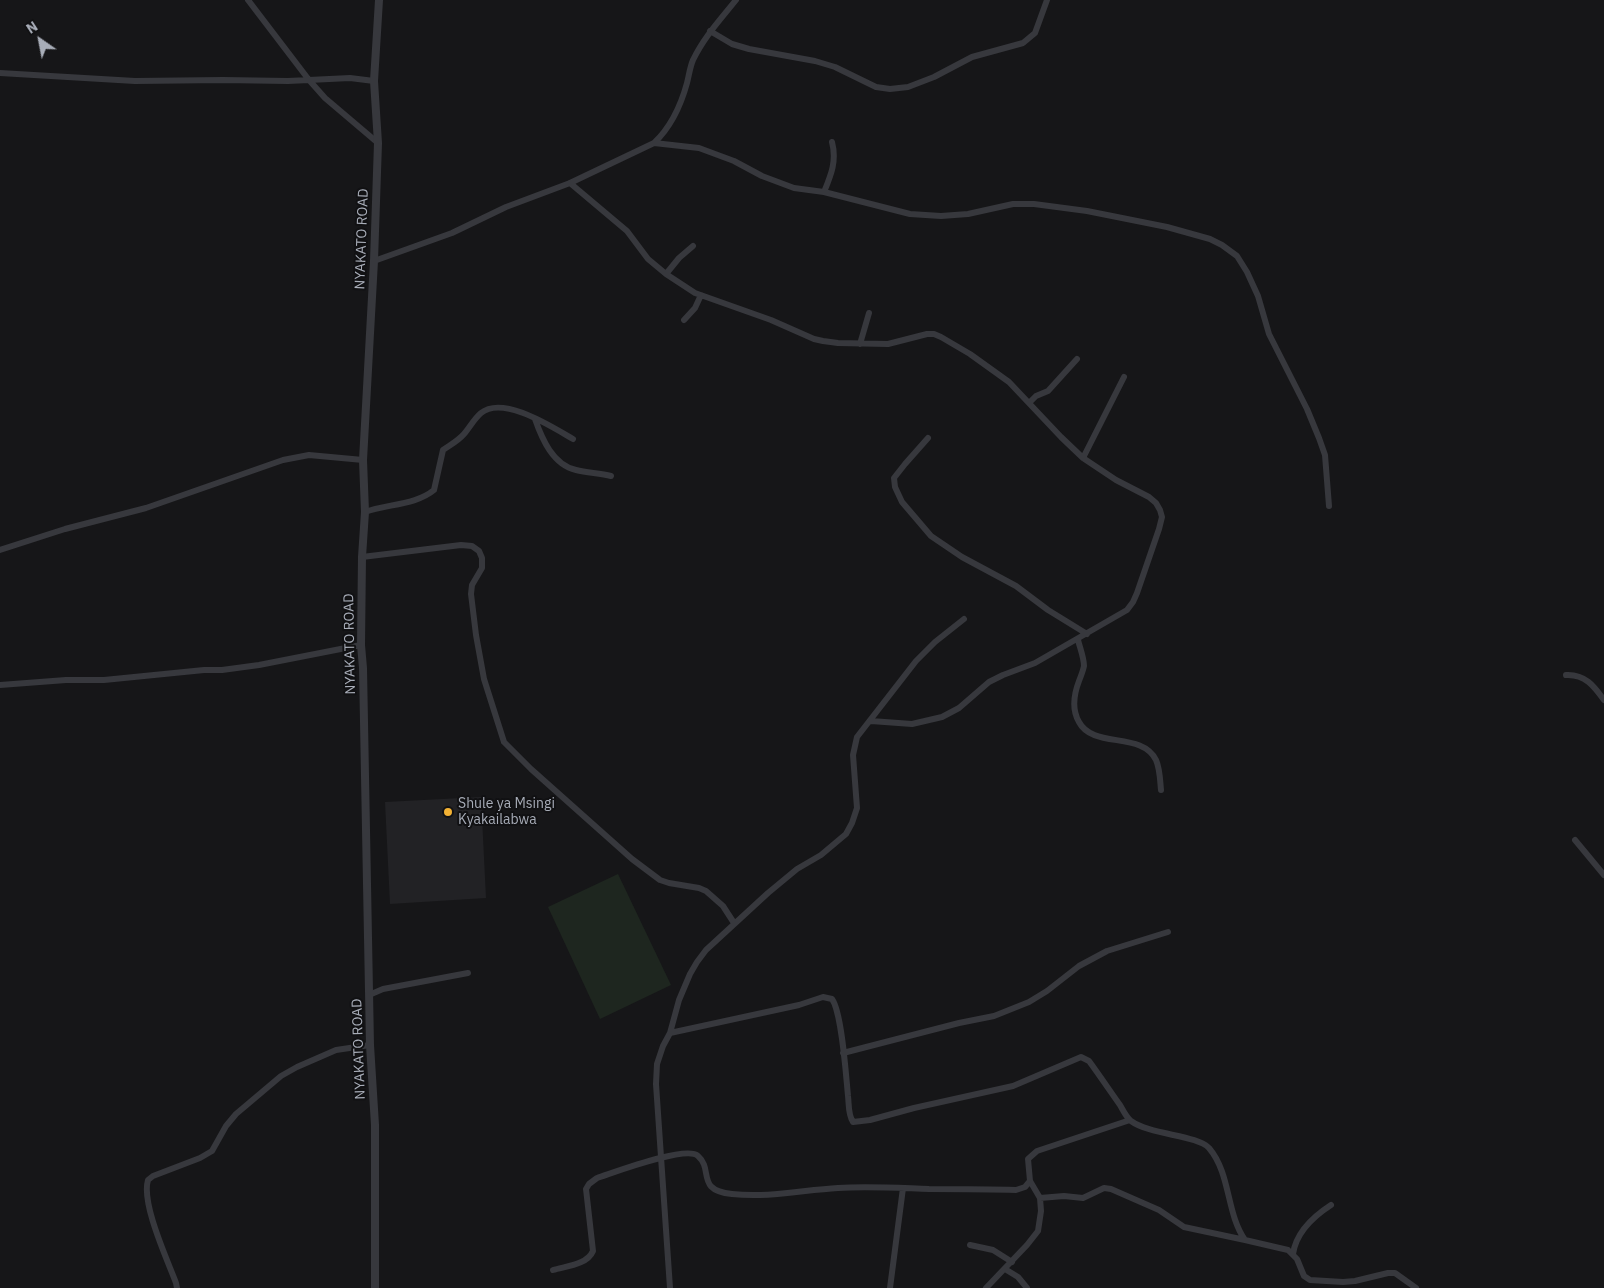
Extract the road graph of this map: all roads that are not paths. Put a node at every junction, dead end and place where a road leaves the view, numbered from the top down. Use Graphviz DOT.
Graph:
graph roads {
  1 [pos="248,0"];
  2 [pos="379,0"];
  3 [pos="736,0"];
  4 [pos="1047,0"];
  5 [pos="710,31"];
  6 [pos="0,73"];
  7 [pos="309,80"];
  8 [pos="374,81"];
  9 [pos="832,142"];
  10 [pos="378,143"];
  11 [pos="654,143"];
  12 [pos="570,183"];
  13 [pos="824,192"];
  14 [pos="693,246"];
  15 [pos="374,261"];
  16 [pos="666,274"];
  17 [pos="701,295"];
  18 [pos="869,313"];
  19 [pos="684,320"];
  20 [pos="860,344"];
  21 [pos="1077,359"];
  22 [pos="1124,377"];
  23 [pos="1030,402"];
  24 [pos="535,419"];
  25 [pos="928,438"];
  26 [pos="573,439"];
  27 [pos="1083,458"];
  28 [pos="363,460"];
  29 [pos="611,476"];
  30 [pos="1329,506"];
  31 [pos="365,512"];
  32 [pos="0,550"];
  33 [pos="362,557"];
  34 [pos="964,619"];
  35 [pos="1087,634"];
  36 [pos="1078,640"];
  37 [pos="360,645"];
  38 [pos="1566,675"];
  39 [pos="0,685"];
  40 [pos="1604,700"];
  41 [pos="871,721"];
  42 [pos="1161,790"];
  43 [pos="1575,840"];
  44 [pos="1604,875"];
  45 [pos="734,923"];
  46 [pos="1168,932"];
  47 [pos="468,973"];
  48 [pos="370,995"];
  49 [pos="670,1033"];
  50 [pos="370,1045"];
  51 [pos="843,1052"];
  52 [pos="1130,1120"];
  53 [pos="660,1157"];
  54 [pos="1030,1181"];
  55 [pos="903,1188"];
  56 [pos="1040,1198"];
  57 [pos="1331,1205"];
  58 [pos="1245,1240"];
  59 [pos="970,1245"];
  60 [pos="1294,1254"];
  61 [pos="1012,1262"];
  62 [pos="1005,1269"];
  63 [pos="553,1270"];
  64 [pos="177,1288"];
  65 [pos="375,1288"];
  66 [pos="670,1288"];
  67 [pos="890,1288"];
  68 [pos="986,1288"];
  69 [pos="1026,1288"];
  70 [pos="1416,1288"];
  1 -- 7 [label="street"];
  2 -- 8 [label="street, NYAKATO ROAD"];
  3 -- 5 [label="street"];
  4 -- 5 [label="street"];
  5 -- 11 [label="street"];
  6 -- 7 [label="street"];
  7 -- 8 [label="street"];
  7 -- 10 [label="street"];
  8 -- 10 [label="street, NYAKATO ROAD"];
  9 -- 13 [label="street"];
  10 -- 15 [label="street, NYAKATO ROAD"];
  11 -- 12 [label="street"];
  11 -- 13 [label="street"];
  12 -- 15 [label="street"];
  12 -- 16 [label="street"];
  13 -- 30 [label="street"];
  14 -- 16 [label="street"];
  15 -- 28 [label="street, NYAKATO ROAD"];
  16 -- 17 [label="street"];
  17 -- 19 [label="street"];
  17 -- 20 [label="street"];
  18 -- 20 [label="street"];
  20 -- 23 [label="street"];
  21 -- 23 [label="street"];
  22 -- 27 [label="street"];
  23 -- 27 [label="street"];
  24 -- 26 [label="street"];
  24 -- 29 [label="street"];
  24 -- 31 [label="street"];
  25 -- 35 [label="street"];
  27 -- 35 [label="street"];
  28 -- 31 [label="street, NYAKATO ROAD"];
  28 -- 32 [label="street"];
  31 -- 33 [label="street, NYAKATO ROAD"];
  33 -- 37 [label="street, NYAKATO ROAD"];
  33 -- 45 [label="street"];
  34 -- 41 [label="street"];
  35 -- 36 [label="street"];
  36 -- 41 [label="street"];
  36 -- 42 [label="street"];
  37 -- 39 [label="street"];
  37 -- 48 [label="street, NYAKATO ROAD"];
  38 -- 40 [label="street"];
  41 -- 45 [label="street"];
  43 -- 44 [label="street"];
  45 -- 49 [label="street"];
  46 -- 51 [label="street"];
  47 -- 48 [label="street"];
  48 -- 50 [label="street, NYAKATO ROAD"];
  49 -- 51 [label="street"];
  49 -- 53 [label="street"];
  50 -- 64 [label="street"];
  50 -- 65 [label="street, NYAKATO ROAD"];
  51 -- 52 [label="street"];
  52 -- 54 [label="street"];
  52 -- 58 [label="street"];
  53 -- 55 [label="street"];
  53 -- 63 [label="street"];
  53 -- 66 [label="street"];
  54 -- 55 [label="street"];
  54 -- 56 [label="street"];
  55 -- 67 [label="street"];
  56 -- 58 [label="street"];
  56 -- 61 [label="street"];
  57 -- 60 [label="street"];
  58 -- 60 [label="street"];
  59 -- 61 [label="street"];
  60 -- 70 [label="street"];
  61 -- 62 [label="street"];
  62 -- 68 [label="street"];
  62 -- 69 [label="street"];
}
